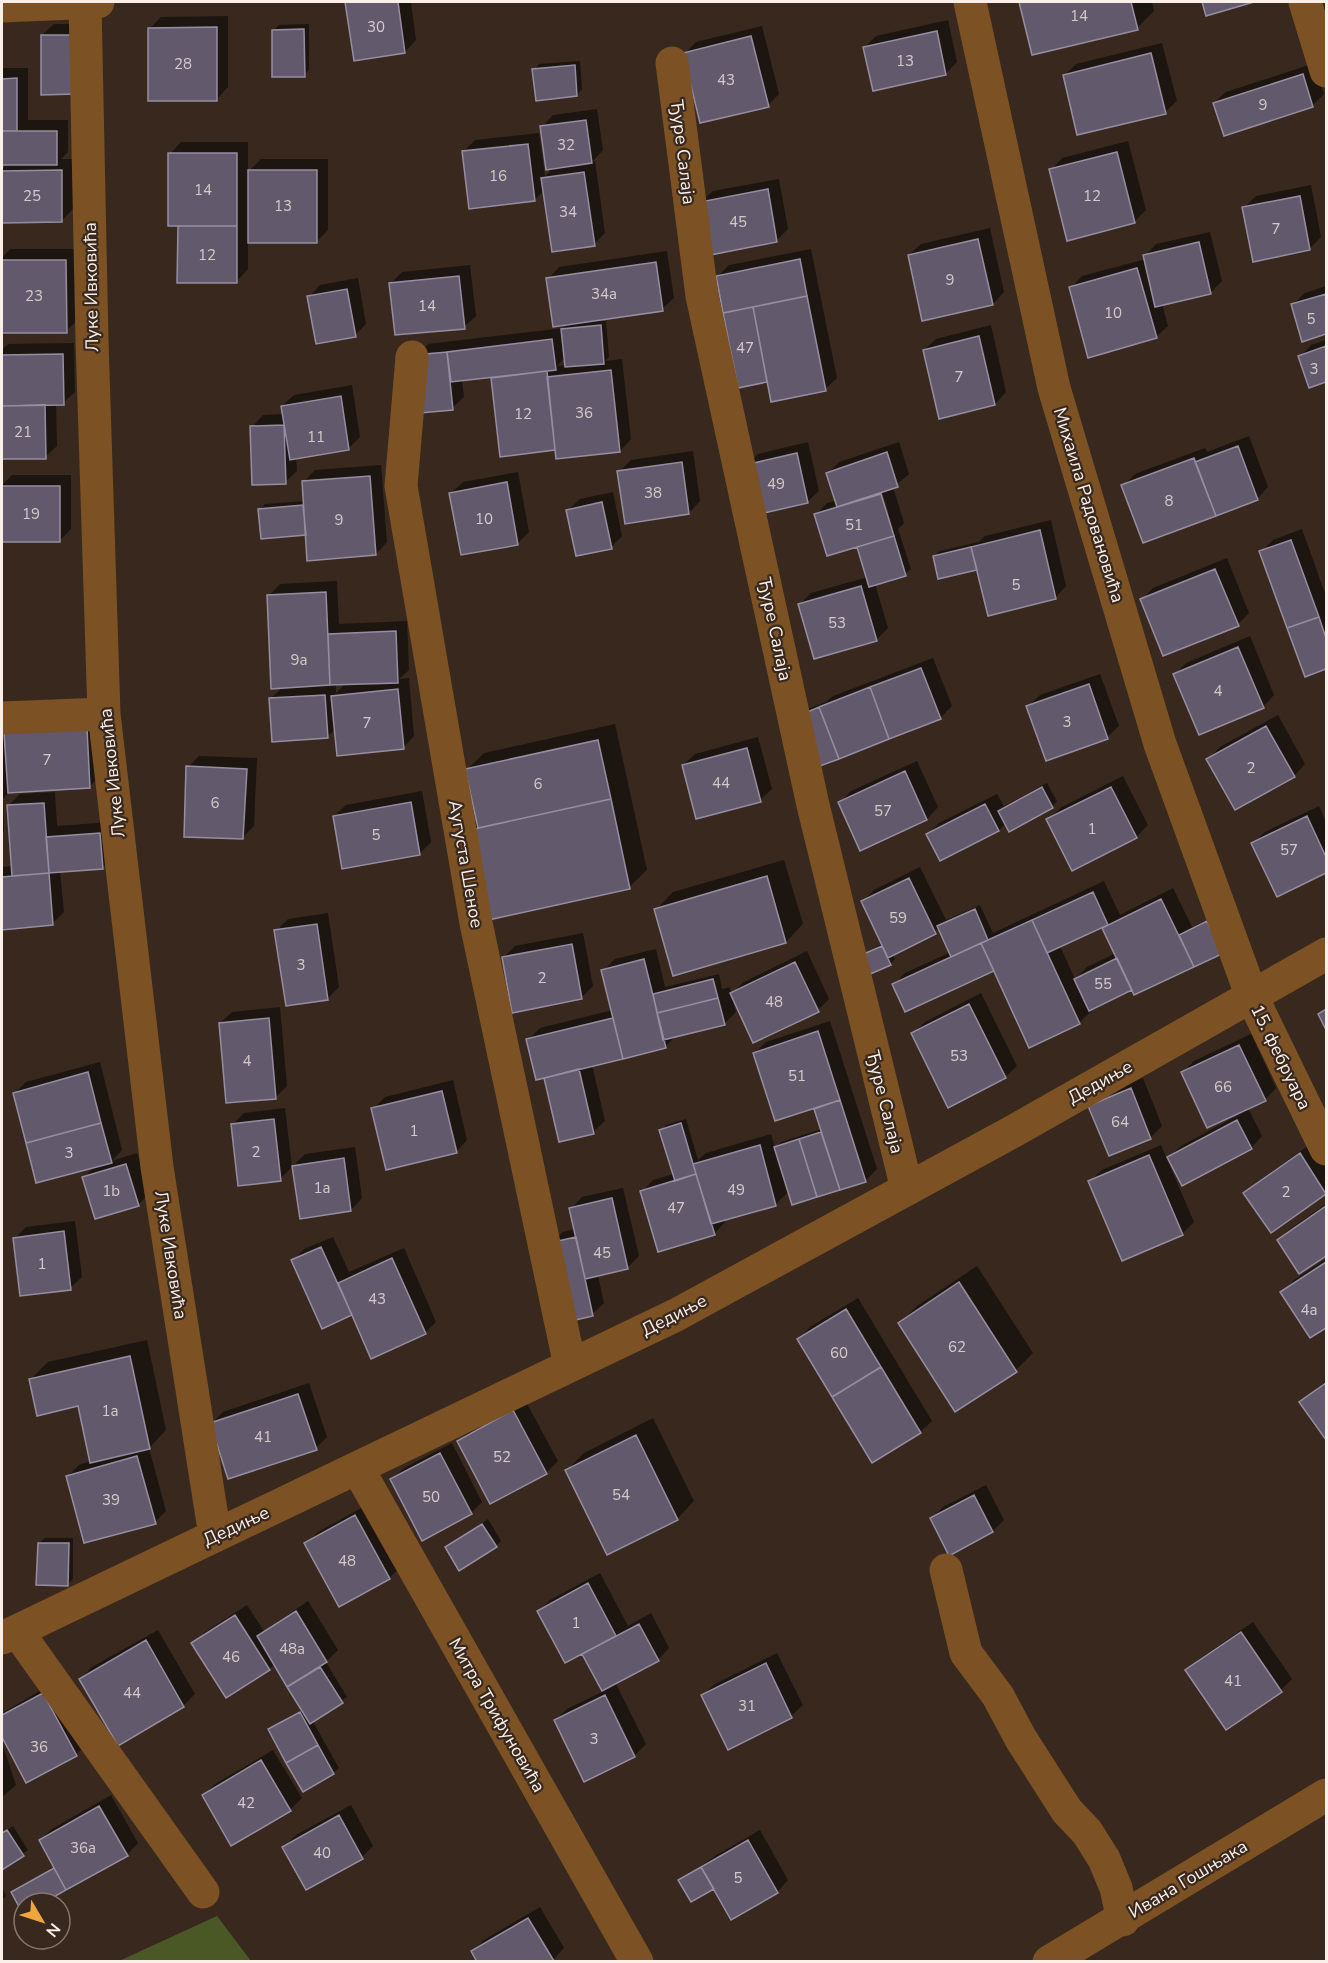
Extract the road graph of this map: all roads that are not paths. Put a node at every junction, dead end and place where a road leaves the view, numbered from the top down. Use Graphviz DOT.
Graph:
graph roads {
  1 [pos="91,2"];
  2 [pos="970,2"];
  3 [pos="1305,2"];
  4 [pos="2,6"];
  5 [pos="672,63"];
  6 [pos="1326,71"];
  7 [pos="412,357"];
  8 [pos="104,714"];
  9 [pos="2,718"];
  10 [pos="1326,954"];
  11 [pos="1252,997"];
  12 [pos="1326,1149"];
  13 [pos="907,1189"];
  14 [pos="570,1366"];
  15 [pos="358,1469"];
  16 [pos="215,1536"];
  17 [pos="946,1570"];
  18 [pos="9,1635"];
  19 [pos="1326,1795"];
  20 [pos="203,1892"];
  21 [pos="1123,1920"];
  22 [pos="637,1962"];
  23 [pos="1049,1962"];
  1 -- 4 [label="street"];
  1 -- 8 [label="street, Луке Ивковића"];
  2 -- 11 [label="street, Михаила Радовановића"];
  3 -- 6 [label="street"];
  5 -- 13 [label="street, Ђуре Салаја"];
  7 -- 14 [label="street, Аугуста Шеное"];
  8 -- 9 [label="street"];
  8 -- 16 [label="street, Луке Ивковића"];
  10 -- 11 [label="street, Дедиње"];
  11 -- 12 [label="street, 15. фебруара"];
  11 -- 13 [label="street, Дедиње"];
  13 -- 14 [label="street, Дедиње"];
  14 -- 15 [label="street, Дедиње"];
  15 -- 16 [label="street, Дедиње"];
  15 -- 22 [label="street, Митра Трифуновића"];
  16 -- 18 [label="street, Дедиње"];
  17 -- 21 [label="street"];
  18 -- 20 [label="street"];
  19 -- 21 [label="street, Ивана Гошњака"];
  21 -- 23 [label="street, Ивана Гошњака"];
}
